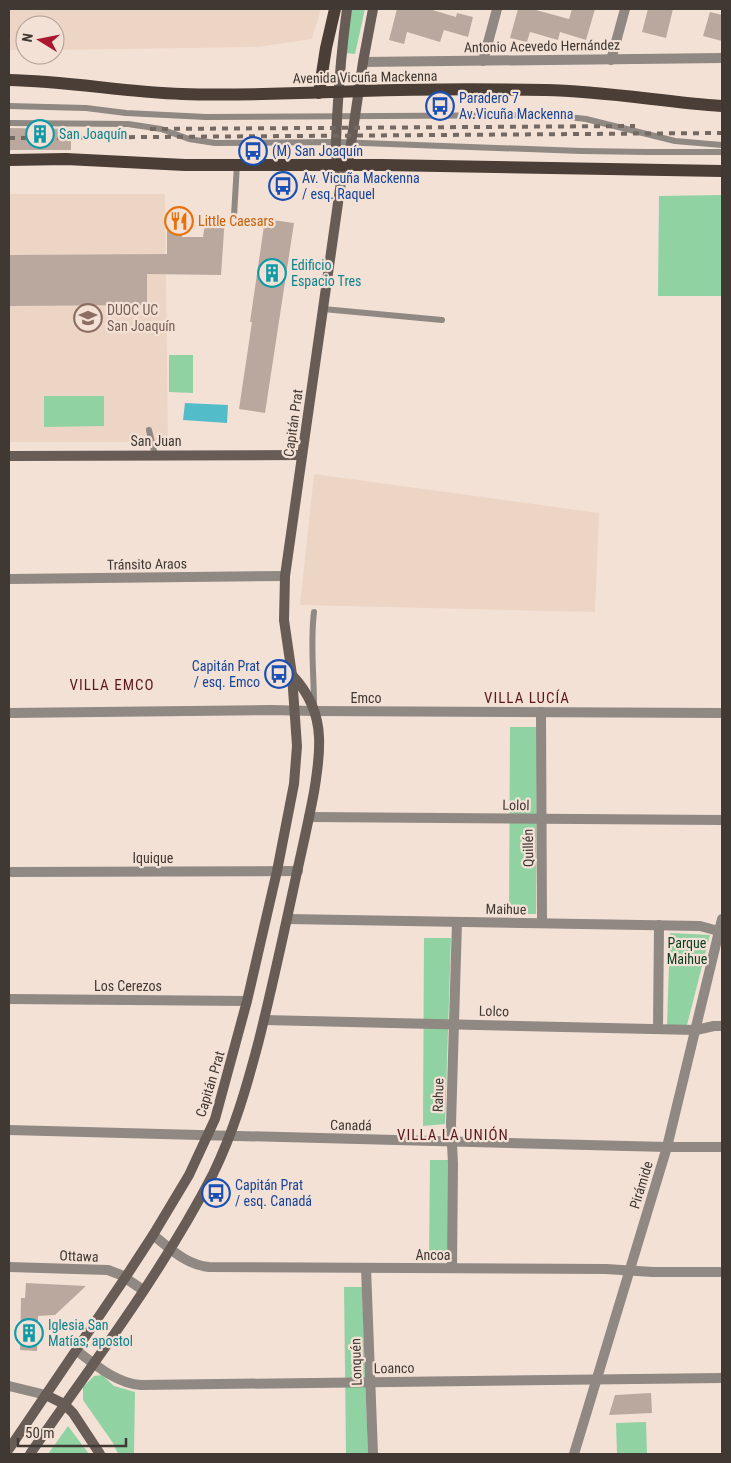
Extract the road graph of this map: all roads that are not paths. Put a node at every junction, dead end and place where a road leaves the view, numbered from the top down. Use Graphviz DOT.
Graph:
graph roads {
  1 [pos="335,9"];
  2 [pos="346,9"];
  3 [pos="373,9"];
  4 [pos="497,9"];
  5 [pos="625,9"];
  6 [pos="722,58"];
  7 [pos="611,60"];
  8 [pos="483,61"];
  9 [pos="363,62"];
  10 [pos="9,80"];
  11 [pos="358,91"];
  12 [pos="338,92"];
  13 [pos="319,93"];
  14 [pos="9,106"];
  15 [pos="722,106"];
  16 [pos="337,116"];
  17 [pos="355,116"];
  18 [pos="9,123"];
  19 [pos="336,142"];
  20 [pos="352,142"];
  21 [pos="722,145"];
  22 [pos="722,152"];
  23 [pos="9,160"];
  24 [pos="237,164"];
  25 [pos="342,168"];
  26 [pos="722,171"];
  27 [pos="234,216"];
  28 [pos="323,309"];
  29 [pos="442,320"];
  30 [pos="149,430"];
  31 [pos="155,455"];
  32 [pos="302,455"];
  33 [pos="9,456"];
  34 [pos="285,576"];
  35 [pos="9,579"];
  36 [pos="314,612"];
  37 [pos="292,675"];
  38 [pos="294,710"];
  39 [pos="314,711"];
  40 [pos="541,712"];
  41 [pos="9,713"];
  42 [pos="722,713"];
  43 [pos="309,817"];
  44 [pos="541,819"];
  45 [pos="722,820"];
  46 [pos="277,871"];
  47 [pos="298,871"];
  48 [pos="9,872"];
  49 [pos="288,919"];
  50 [pos="722,920"];
  51 [pos="457,922"];
  52 [pos="542,923"];
  53 [pos="659,925"];
  54 [pos="721,932"];
  55 [pos="9,999"];
  56 [pos="247,1001"];
  57 [pos="264,1020"];
  58 [pos="454,1024"];
  59 [pos="722,1026"];
  60 [pos="658,1029"];
  61 [pos="696,1030"];
  62 [pos="9,1130"];
  63 [pos="208,1135"];
  64 [pos="230,1136"];
  65 [pos="452,1141"];
  66 [pos="667,1147"];
  67 [pos="722,1147"];
  68 [pos="153,1235"];
  69 [pos="170,1248"];
  70 [pos="9,1267"];
  71 [pos="366,1268"];
  72 [pos="452,1268"];
  73 [pos="629,1270"];
  74 [pos="722,1272"];
  75 [pos="125,1278"];
  76 [pos="143,1290"];
  77 [pos="76,1350"];
  78 [pos="93,1363"];
  79 [pos="722,1378"];
  80 [pos="596,1379"];
  81 [pos="370,1382"];
  82 [pos="9,1386"];
  83 [pos="46,1395"];
  84 [pos="64,1404"];
  85 [pos="9,1449"];
  86 [pos="30,1454"];
  87 [pos="100,1454"];
  88 [pos="373,1454"];
  89 [pos="574,1454"];
  1 -- 13 [label="main road"];
  2 -- 12 [label="street"];
  3 -- 9 [label="street"];
  4 -- 8 [label="street"];
  5 -- 7 [label="street"];
  6 -- 7 [label="street, Antonio Acevedo Hernández"];
  7 -- 8 [label="street, Antonio Acevedo Hernández"];
  8 -- 9 [label="street, Antonio Acevedo Hernández"];
  9 -- 11 [label="street"];
  10 -- 13 [label="main road, Avenida Vicuña Mackenna"];
  11 -- 12 [label="main road, Avenida Vicuña Mackenna"];
  11 -- 15 [label="main road, Avenida Vicuña Mackenna"];
  11 -- 17 [label="street"];
  12 -- 13 [label="main road, Avenida Vicuña Mackenna"];
  12 -- 16 [label="street"];
  14 -- 16 [label="lane"];
  16 -- 17 [label="lane"];
  16 -- 19 [label="street"];
  17 -- 20 [label="street"];
  17 -- 21 [label="lane"];
  18 -- 19 [label="lane"];
  19 -- 20 [label="lane"];
  19 -- 25 [label="street"];
  20 -- 22 [label="lane"];
  20 -- 25 [label="street"];
  23 -- 24 [label="main road"];
  24 -- 25 [label="main road"];
  24 -- 27 [label="lane"];
  25 -- 26 [label="main road"];
  25 -- 28 [label="street, Capitán Prat"];
  28 -- 29 [label="lane"];
  28 -- 32 [label="street, Capitán Prat"];
  30 -- 31 [label="lane"];
  31 -- 32 [label="street, San Juan"];
  31 -- 33 [label="street, San Juan"];
  32 -- 34 [label="street, Capitán Prat"];
  34 -- 35 [label="street, Tránsito Araos"];
  34 -- 37 [label="street, Capitán Prat"];
  36 -- 39 [label="lane, Capitán Prat"];
  37 -- 38 [label="street, Capitán Prat"];
  37 -- 39 [label="street, Capitán Prat"];
  38 -- 39 [label="street, Emco"];
  38 -- 41 [label="street, Emco"];
  38 -- 46 [label="street, Capitán Prat"];
  39 -- 40 [label="street, Emco"];
  39 -- 43 [label="street, Capitán Prat"];
  40 -- 42 [label="street, Emco"];
  40 -- 44 [label="street, Quillén"];
  43 -- 44 [label="street, Lolol"];
  43 -- 47 [label="street, Capitán Prat"];
  44 -- 45 [label="street, Lolol"];
  44 -- 52 [label="street, Quillén"];
  46 -- 47 [label="street, Iquique"];
  46 -- 48 [label="street, Iquique"];
  46 -- 56 [label="street, Capitán Prat"];
  47 -- 49 [label="street, Capitán Prat"];
  49 -- 51 [label="street, Maihue"];
  49 -- 57 [label="street, Capitán Prat"];
  50 -- 54 [label="street, Pirámide"];
  51 -- 52 [label="street, Maihue"];
  51 -- 58 [label="street, Rahue"];
  52 -- 53 [label="street, Maihue"];
  53 -- 54 [label="street, Maihue"];
  53 -- 60 [label="street"];
  54 -- 61 [label="street, Pirámide"];
  55 -- 56 [label="street, Los Cerezos"];
  56 -- 63 [label="street, Capitán Prat"];
  57 -- 58 [label="street, Lolco"];
  57 -- 64 [label="street, Capitán Prat"];
  58 -- 60 [label="street, Lolco"];
  58 -- 65 [label="street, Rahue"];
  59 -- 61 [label="street, Lolco"];
  60 -- 61 [label="street, Lolco"];
  61 -- 66 [label="street, Pirámide"];
  62 -- 63 [label="street, Canadá"];
  63 -- 64 [label="street, Canadá"];
  63 -- 68 [label="street, Capitán Prat"];
  64 -- 65 [label="street, Canadá"];
  64 -- 69 [label="street, Capitán Prat"];
  65 -- 66 [label="street, Canadá"];
  65 -- 72 [label="street, Rahue"];
  66 -- 67 [label="street, Canadá"];
  66 -- 73 [label="street, Pirámide"];
  68 -- 69 [label="street, Ancoa"];
  68 -- 75 [label="street, Capitán Prat"];
  69 -- 71 [label="street, Ancoa"];
  69 -- 76 [label="street, Capitán Prat"];
  70 -- 75 [label="street, Ottawa"];
  71 -- 72 [label="street, Ancoa"];
  71 -- 81 [label="street, Lonquén"];
  72 -- 73 [label="street, Ancoa"];
  73 -- 74 [label="street, Ancoa"];
  73 -- 80 [label="street, Pirámide"];
  75 -- 76 [label="street, Ottawa"];
  75 -- 77 [label="street, Capitán Prat"];
  76 -- 78 [label="street, Capitán Prat"];
  77 -- 78 [label="street, Loanco"];
  77 -- 83 [label="street, Capitán Prat"];
  78 -- 81 [label="street, Loanco"];
  78 -- 84 [label="street, Capitán Prat"];
  79 -- 80 [label="street, Loanco"];
  80 -- 81 [label="street, Loanco"];
  80 -- 89 [label="street, Pirámide"];
  81 -- 88 [label="street, Lonquén"];
  82 -- 83 [label="street"];
  83 -- 84 [label="street"];
  83 -- 85 [label="street, Capitán Prat"];
  84 -- 86 [label="street, Capitán Prat"];
  84 -- 87 [label="street"];
}
